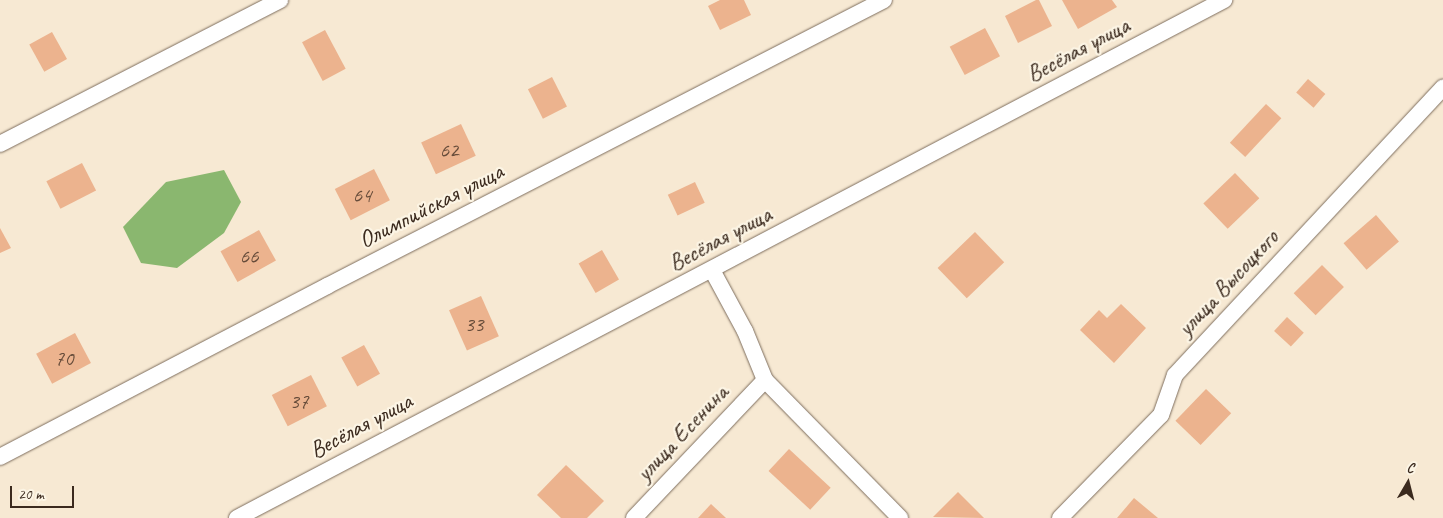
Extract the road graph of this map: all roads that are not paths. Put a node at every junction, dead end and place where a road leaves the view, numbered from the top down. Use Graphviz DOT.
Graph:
graph roads {
  1 [pos="280,0"];
  2 [pos="884,0"];
  3 [pos="1224,0"];
  4 [pos="1443,88"];
  5 [pos="0,144"];
  6 [pos="712,270"];
  7 [pos="765,380"];
  8 [pos="0,457"];
  9 [pos="237,518"];
  10 [pos="634,518"];
  11 [pos="900,518"];
  12 [pos="1060,518"];
  1 -- 5 [label="street"];
  2 -- 8 [label="street, Олимпийская улица"];
  3 -- 6 [label="street, Весёлая улица"];
  4 -- 12 [label="street, улица Высоцкого"];
  6 -- 7 [label="street"];
  6 -- 9 [label="street, Весёлая улица"];
  7 -- 10 [label="street, улица Есенина"];
  7 -- 11 [label="street"];
}
